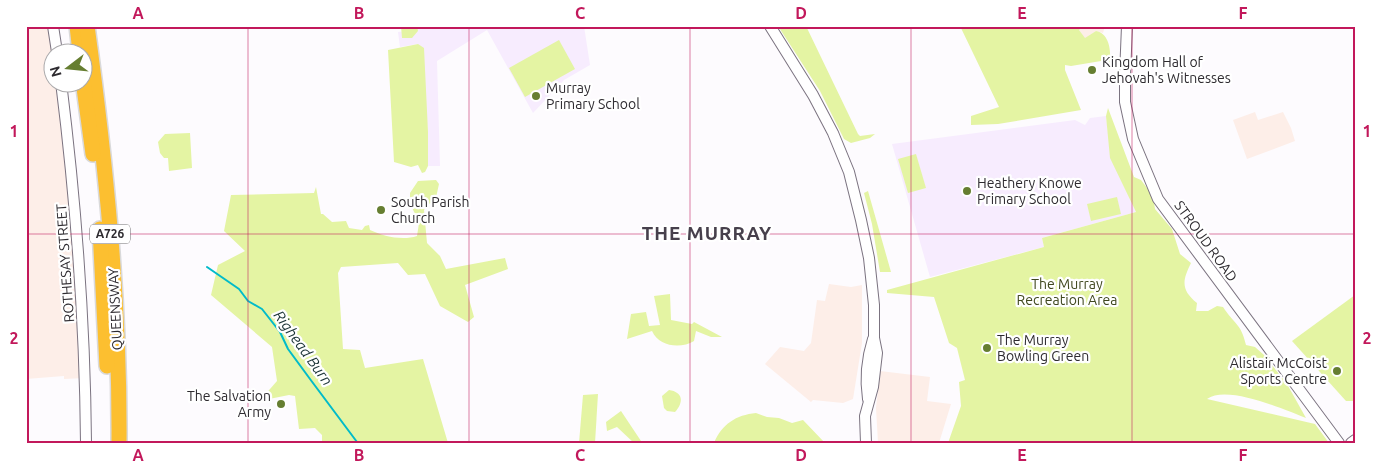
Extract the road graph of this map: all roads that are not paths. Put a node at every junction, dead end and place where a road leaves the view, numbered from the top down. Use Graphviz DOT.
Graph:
graph roads {
  1 [pos="53,26"];
  2 [pos="76,26"];
  3 [pos="87,26"];
  4 [pos="770,26"];
  5 [pos="1127,26"];
  6 [pos="55,42"];
  7 [pos="78,42"];
  8 [pos="62,92"];
  9 [pos="84,92"];
  10 [pos="1355,440"];
  11 [pos="86,443"];
  12 [pos="108,443"];
  13 [pos="118,443"];
  14 [pos="866,443"];
  15 [pos="1339,443"];
  16 [pos="1351,443"];
  1 -- 6 [label="street"];
  2 -- 7 [label="highway"];
  3 -- 13 [label="highway, QUEENSWAY / A726"];
  4 -- 14 [label="street"];
  5 -- 15 [label="street, STROUD ROAD"];
  8 -- 11 [label="street, ROTHESAY STREET"];
  9 -- 12 [label="highway, QUEENSWAY / A726"];
  10 -- 16 [label="street"];
}
